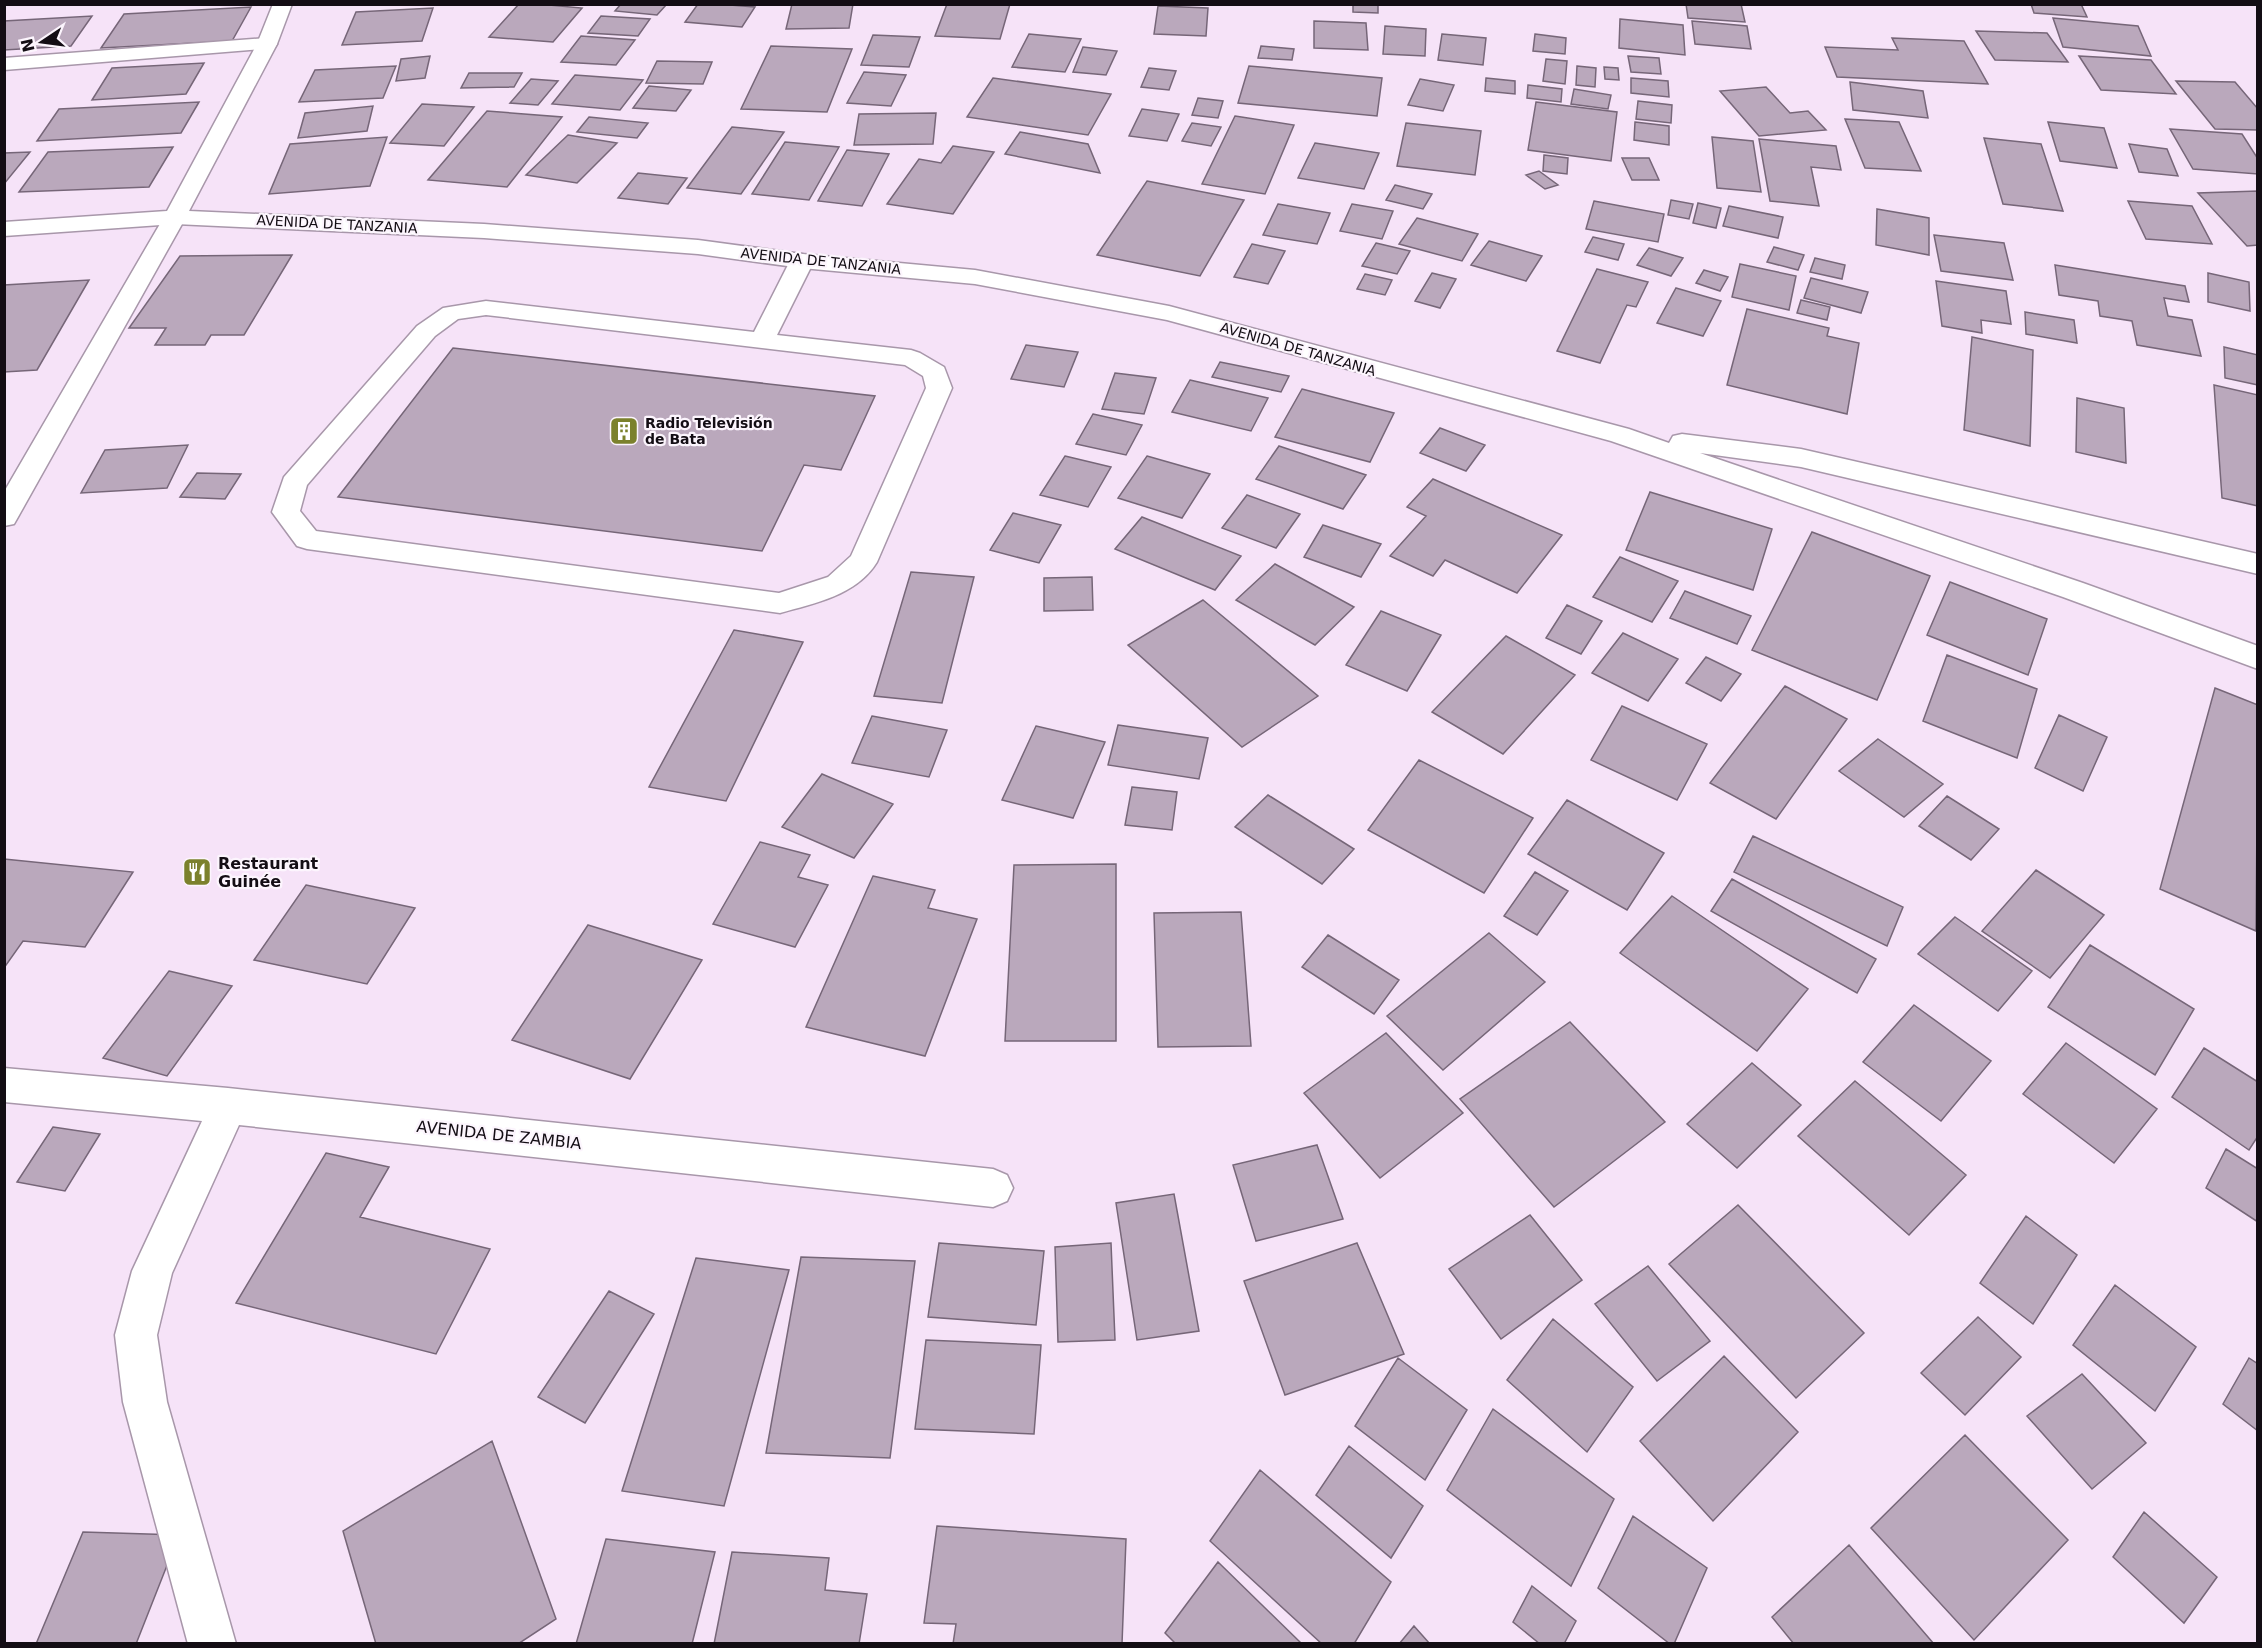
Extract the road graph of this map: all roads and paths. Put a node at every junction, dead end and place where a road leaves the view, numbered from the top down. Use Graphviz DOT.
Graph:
graph roads {
  1 [pos="283,4"];
  2 [pos="267,44"];
  3 [pos="4,64"];
  4 [pos="175,217"];
  5 [pos="4,229"];
  6 [pos="802,261"];
  7 [pos="762,341"];
  8 [pos="1620,435"];
  9 [pos="4,518"];
  10 [pos="2258,564"];
  11 [pos="2258,658"];
  12 [pos="4,1085"];
  13 [pos="228,1106"];
  14 [pos="993,1188"];
  15 [pos="212,1644"];
  1 -- 2 [label="main road"];
  2 -- 3 [label="main road"];
  2 -- 4 [label="main road"];
  4 -- 5 [label="main road, AVENIDA DE TANZANIA"];
  4 -- 6 [label="main road, AVENIDA DE TANZANIA"];
  4 -- 9 [label="main road"];
  6 -- 7 [label="main road"];
  6 -- 8 [label="main road, AVENIDA DE TANZANIA"];
  7 -- 7 [label="main road"];
  8 -- 10 [label="main road"];
  8 -- 11 [label="main road"];
  12 -- 13 [label="main road, AVENIDA DE ZAMBIA"];
  13 -- 14 [label="main road, AVENIDA DE ZAMBIA"];
  13 -- 15 [label="main road"];
}
